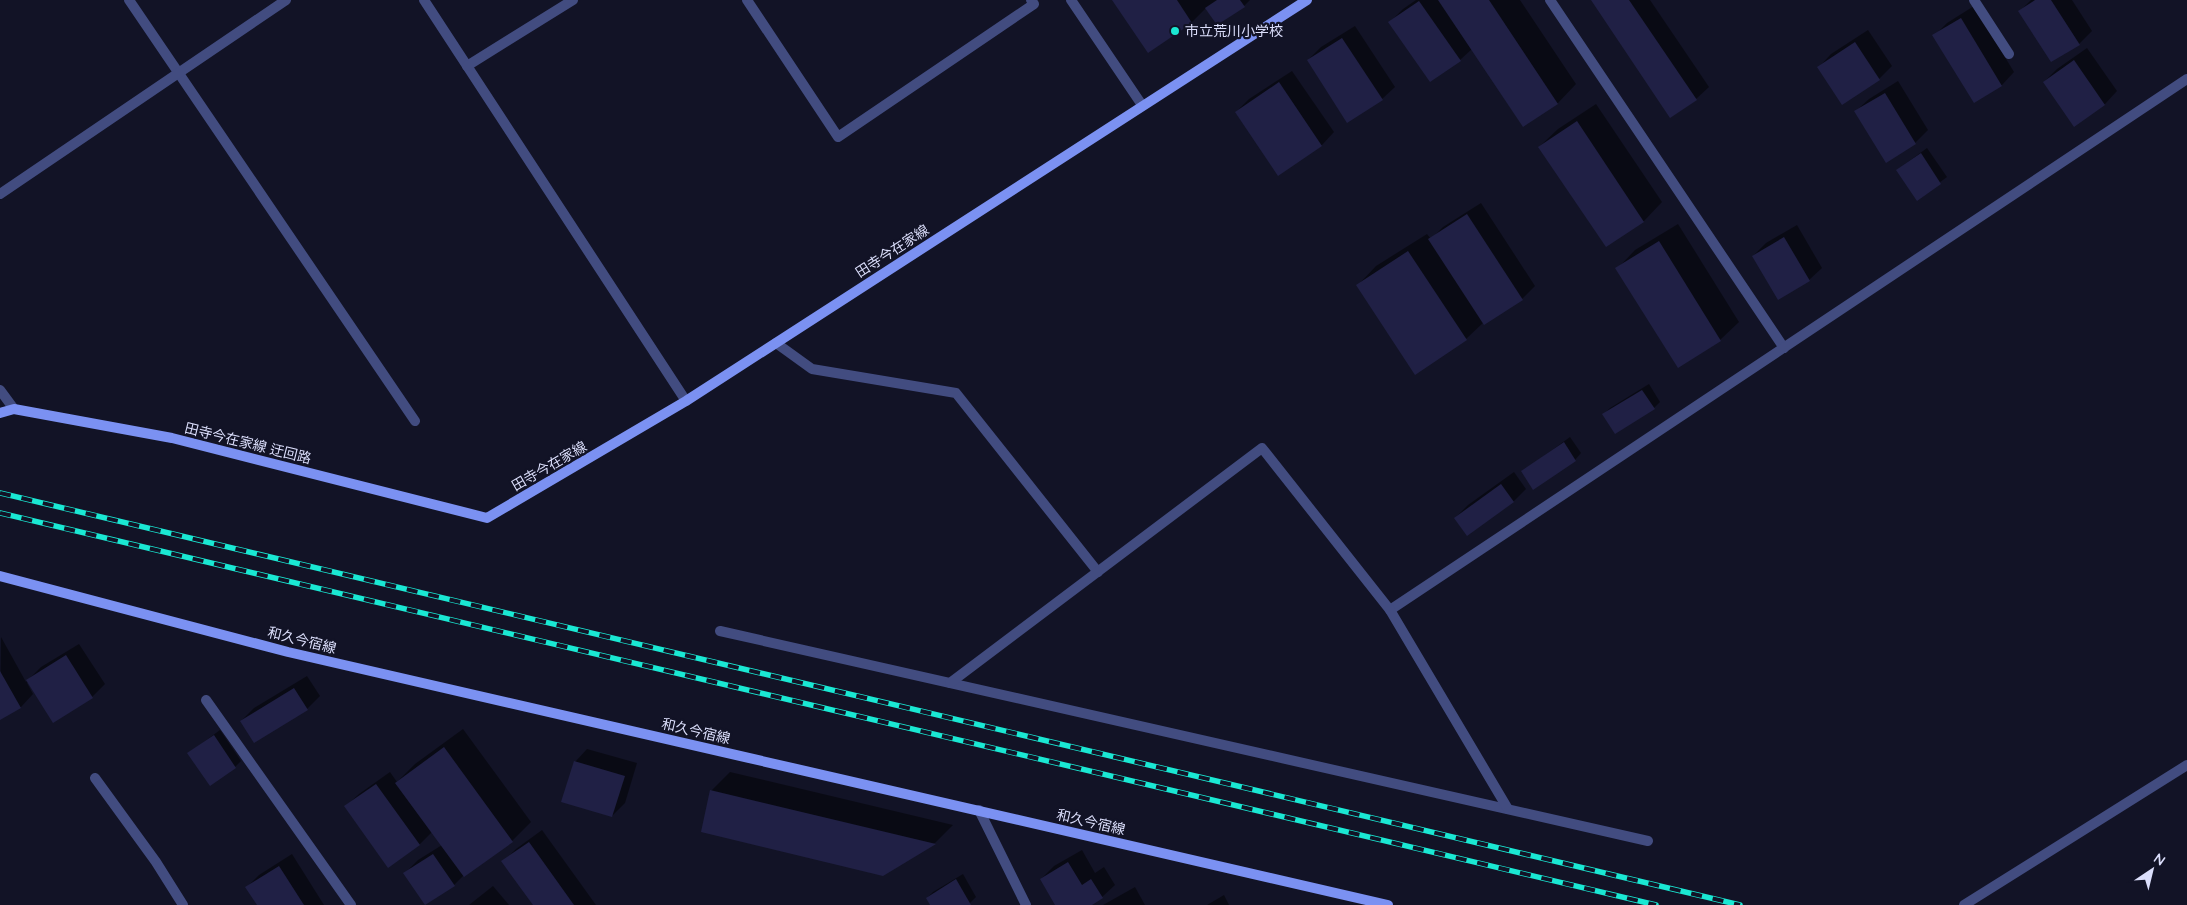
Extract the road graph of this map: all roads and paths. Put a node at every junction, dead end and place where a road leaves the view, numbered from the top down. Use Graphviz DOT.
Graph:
graph roads {
  1 [pos="129,0"];
  2 [pos="286,0"];
  3 [pos="424,0"];
  4 [pos="573,0"];
  5 [pos="748,0"];
  6 [pos="1031,0"];
  7 [pos="1071,0"];
  8 [pos="1308,0"];
  9 [pos="1550,0"];
  10 [pos="1974,0"];
  11 [pos="2009,54"];
  12 [pos="467,66"];
  13 [pos="180,72"];
  14 [pos="2187,79"];
  15 [pos="1142,105"];
  16 [pos="0,194"];
  17 [pos="776,343"];
  18 [pos="1784,348"];
  19 [pos="0,390"];
  20 [pos="686,401"];
  21 [pos="14,409"];
  22 [pos="0,413"];
  23 [pos="415,421"];
  24 [pos="487,518"];
  25 [pos="1098,572"];
  26 [pos="0,576"];
  27 [pos="1390,610"];
  28 [pos="720,631"];
  29 [pos="950,683"];
  30 [pos="206,700"];
  31 [pos="2187,765"];
  32 [pos="95,778"];
  33 [pos="1508,809"];
  34 [pos="979,810"];
  35 [pos="1648,841"];
  36 [pos="183,905"];
  37 [pos="351,905"];
  38 [pos="1026,905"];
  39 [pos="1388,905"];
  40 [pos="1964,905"];
  1 -- 13 [label="street"];
  2 -- 13 [label="street"];
  3 -- 12 [label="street"];
  4 -- 12 [label="street"];
  5 -- 6 [label="street"];
  7 -- 15 [label="street"];
  8 -- 15 [label="main road, 田寺今在家線"];
  9 -- 18 [label="street"];
  10 -- 11 [label="street"];
  12 -- 20 [label="street"];
  13 -- 16 [label="street"];
  13 -- 23 [label="street"];
  14 -- 18 [label="street"];
  15 -- 17 [label="main road, 田寺今在家線"];
  17 -- 20 [label="main road, 田寺今在家線"];
  17 -- 25 [label="street"];
  18 -- 27 [label="street"];
  19 -- 21 [label="street"];
  20 -- 24 [label="main road, 田寺今在家線"];
  21 -- 22 [label="main road, 田寺今在家線 迂回路"];
  21 -- 24 [label="main road, 田寺今在家線 迂回路"];
  25 -- 27 [label="street"];
  25 -- 29 [label="street"];
  26 -- 34 [label="main road, 和久今宿線"];
  27 -- 33 [label="street"];
  28 -- 29 [label="street"];
  29 -- 33 [label="street"];
  30 -- 37 [label="street"];
  31 -- 40 [label="street"];
  32 -- 36 [label="street"];
  33 -- 35 [label="street"];
  34 -- 38 [label="street"];
  34 -- 39 [label="main road, 和久今宿線"];
}
